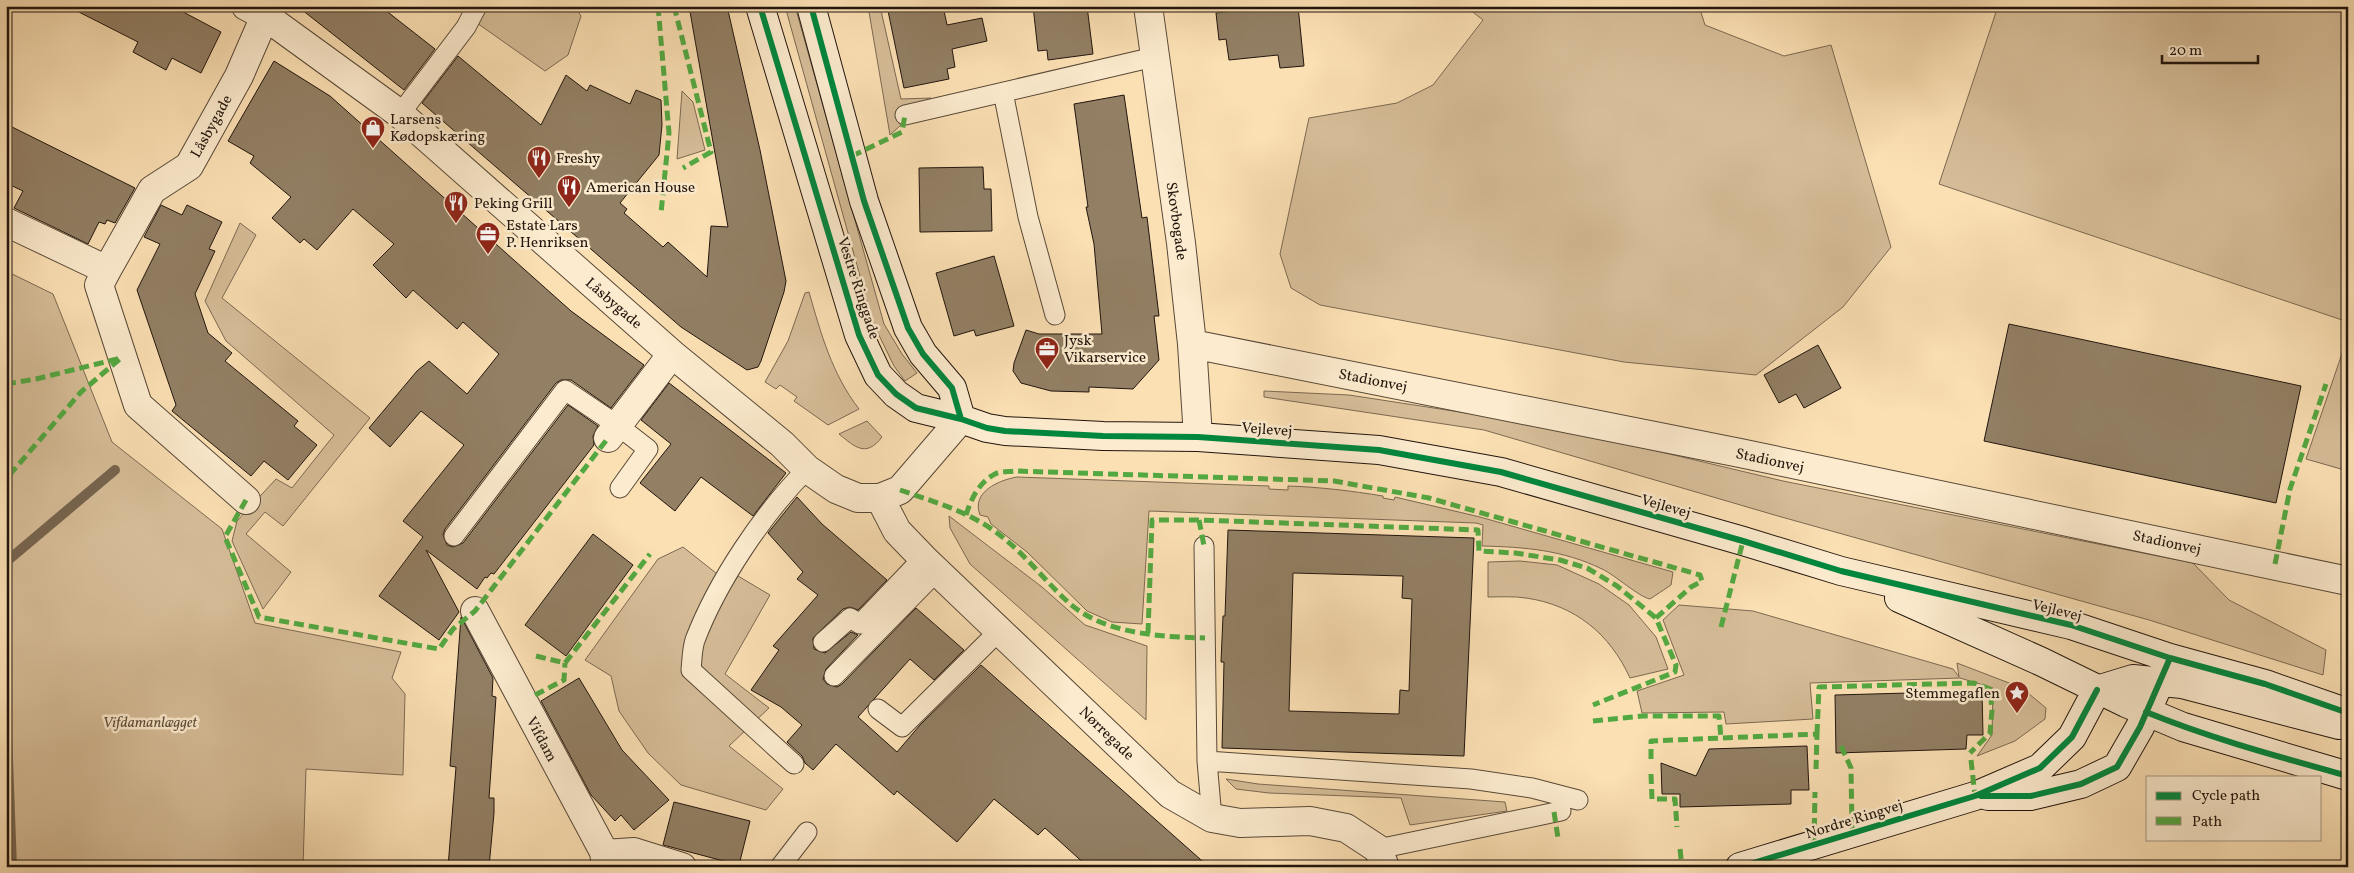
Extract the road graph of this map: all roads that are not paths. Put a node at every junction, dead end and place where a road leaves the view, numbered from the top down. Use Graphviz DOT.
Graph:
graph roads {
  1 [pos="477,6"];
  2 [pos="760,6"];
  3 [pos="811,6"];
  4 [pos="1148,6"];
  5 [pos="256,11"];
  6 [pos="1154,57"];
  7 [pos="1003,92"];
  8 [pos="400,114"];
  9 [pos="906,115"];
  10 [pos="6,222"];
  11 [pos="106,270"];
  12 [pos="1055,315"];
  13 [pos="1192,344"];
  14 [pos="672,354"];
  15 [pos="961,419"];
  16 [pos="612,431"];
  17 [pos="1198,437"];
  18 [pos="808,469"];
  19 [pos="620,488"];
  20 [pos="880,498"];
  21 [pos="246,500"];
  22 [pos="454,536"];
  23 [pos="1204,546"];
  24 [pos="930,564"];
  25 [pos="1841,572"];
  26 [pos="2348,581"];
  27 [pos="475,611"];
  28 [pos="1000,630"];
  29 [pos="823,642"];
  30 [pos="2165,670"];
  31 [pos="834,676"];
  32 [pos="2097,690"];
  33 [pos="878,709"];
  34 [pos="2146,712"];
  35 [pos="2348,713"];
  36 [pos="2348,727"];
  37 [pos="1207,761"];
  38 [pos="794,764"];
  39 [pos="2348,776"];
  40 [pos="1975,796"];
  41 [pos="1578,800"];
  42 [pos="1561,810"];
  43 [pos="1212,818"];
  44 [pos="807,832"];
  45 [pos="1381,858"];
  46 [pos="605,861"];
  47 [pos="682,867"];
  48 [pos="780,867"];
  49 [pos="1740,867"];
  1 -- 8 [label="lane"];
  2 -- 15 [label="street, Vestre Ringgade"];
  3 -- 15 [label="street"];
  4 -- 6 [label="street, Skovbogade"];
  5 -- 8 [label="street, Låsbygade"];
  5 -- 11 [label="street, Låsbygade"];
  6 -- 7 [label="lane"];
  6 -- 13 [label="street, Skovbogade"];
  7 -- 9 [label="lane"];
  7 -- 12 [label="lane"];
  8 -- 14 [label="street, Låsbygade"];
  10 -- 11 [label="street"];
  11 -- 21 [label="street, Låsbygade"];
  13 -- 17 [label="street, Skovbogade"];
  13 -- 26 [label="street, Stadionvej"];
  14 -- 16 [label="street"];
  14 -- 18 [label="street, Låsbygade"];
  15 -- 17 [label="street, Vejlevej"];
  15 -- 20 [label="street, Låsbygade"];
  16 -- 19 [label="lane"];
  16 -- 22 [label="lane"];
  17 -- 25 [label="street, Vejlevej"];
  18 -- 20 [label="street, Låsbygade"];
  18 -- 38 [label="lane"];
  20 -- 24 [label="street, Nørregade"];
  23 -- 37 [label="lane"];
  24 -- 28 [label="street, Nørregade"];
  24 -- 29 [label="lane"];
  24 -- 31 [label="lane"];
  25 -- 30 [label="street, Vejlevej"];
  25 -- 32 [label="street, Vejlevej"];
  27 -- 46 [label="street, Vifdam"];
  28 -- 33 [label="lane"];
  28 -- 43 [label="street, Nørregade"];
  30 -- 32 [label="street"];
  30 -- 34 [label="street, Nordre Ringvej"];
  30 -- 35 [label="street, Vejlevej"];
  30 -- 36 [label="street"];
  32 -- 34 [label="street, Vejlevej"];
  32 -- 40 [label="street, Nordre Ringvej"];
  34 -- 39 [label="street, Vejlevej"];
  34 -- 40 [label="street, Nordre Ringvej"];
  37 -- 41 [label="lane"];
  37 -- 43 [label="lane"];
  40 -- 49 [label="street, Nordre Ringvej"];
  42 -- 45 [label="lane"];
  43 -- 45 [label="street, Nørregade"];
  44 -- 48 [label="lane"];
  46 -- 47 [label="street"];
}
